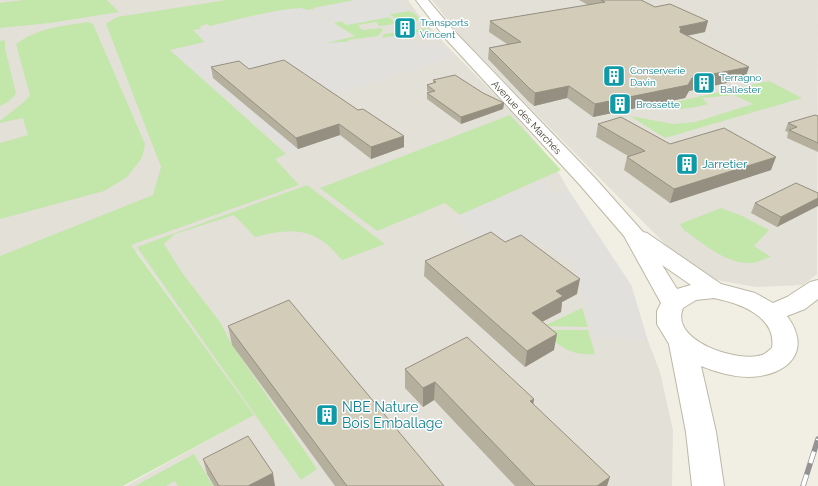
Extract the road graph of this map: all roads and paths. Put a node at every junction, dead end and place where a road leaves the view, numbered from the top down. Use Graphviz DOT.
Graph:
graph roads {
  1 [pos="422,0"];
  2 [pos="633,234"];
  3 [pos="818,288"];
  4 [pos="714,290"];
  5 [pos="673,303"];
  6 [pos="770,312"];
  7 [pos="682,342"];
  8 [pos="728,365"];
  9 [pos="694,395"];
  10 [pos="708,486"];
  1 -- 2 [label="street, Avenue des Marchés"];
  2 -- 4 [label="street, Avenue des Marchés"];
  2 -- 5 [label="street, Avenue des Marchés"];
  3 -- 6 [label="street"];
  4 -- 5 [label="street"];
  4 -- 6 [label="street"];
  5 -- 7 [label="street"];
  6 -- 8 [label="street"];
  7 -- 8 [label="street"];
  7 -- 9 [label="street"];
  8 -- 9 [label="street"];
  9 -- 10 [label="street"];
}
